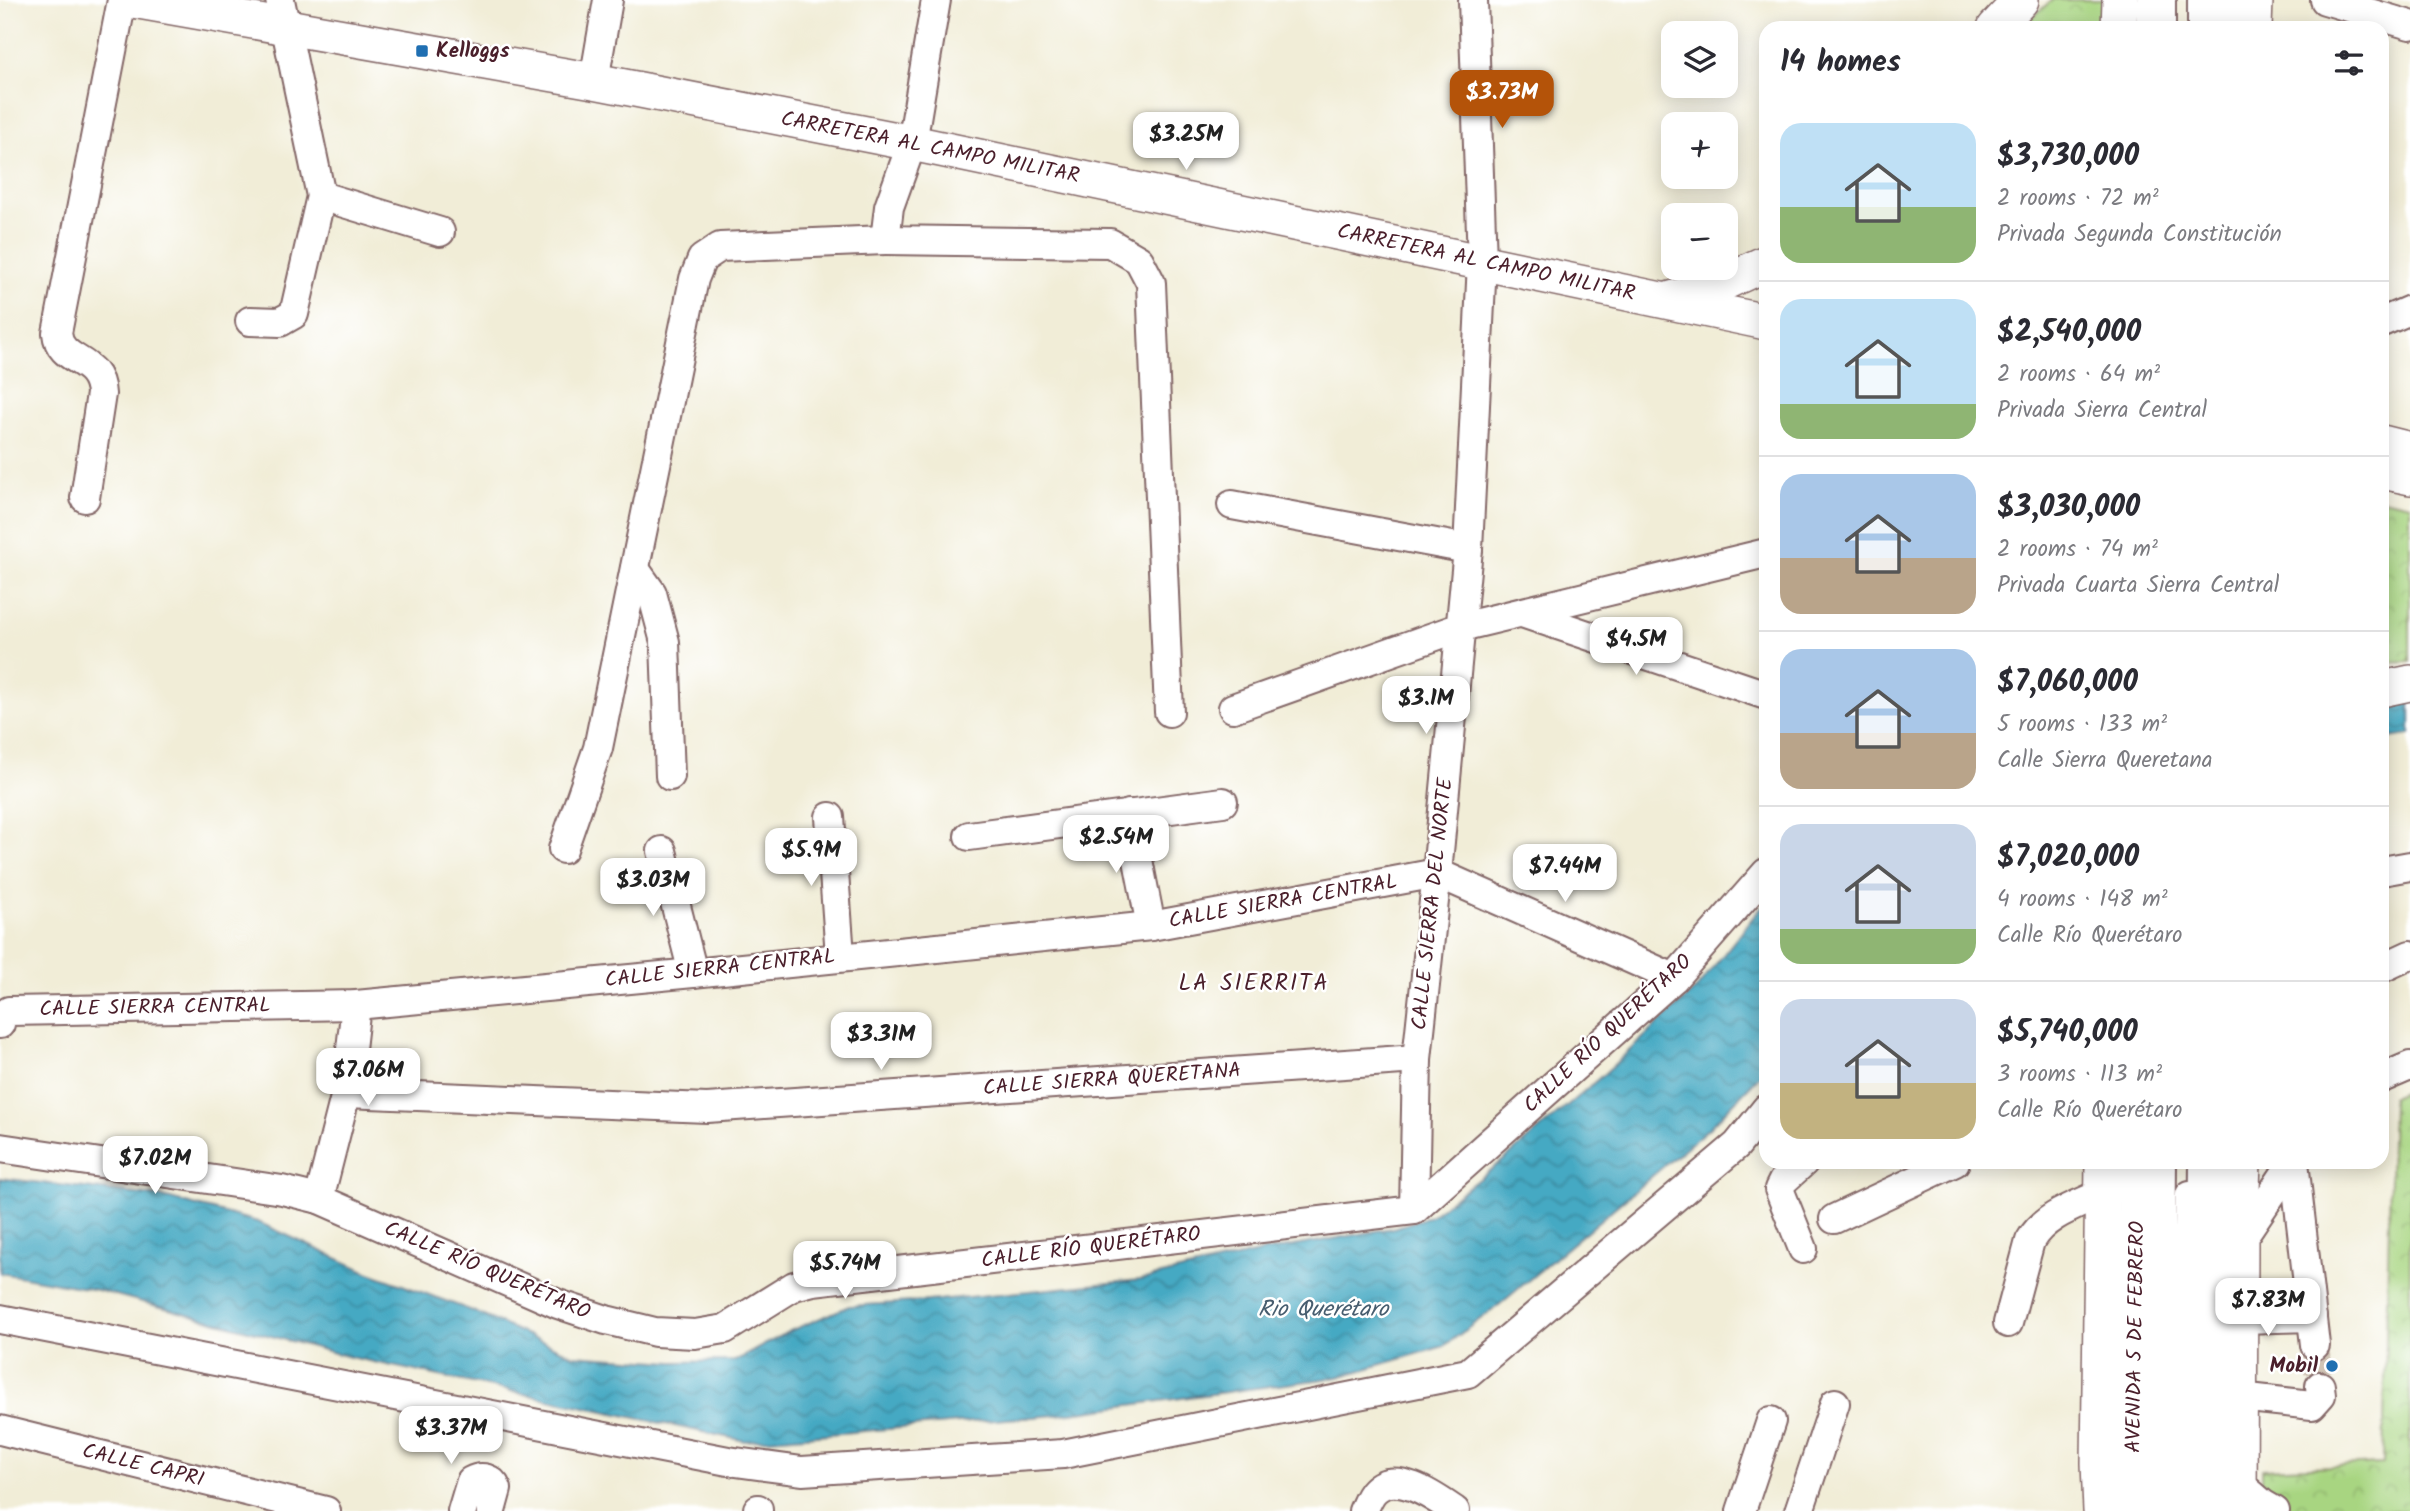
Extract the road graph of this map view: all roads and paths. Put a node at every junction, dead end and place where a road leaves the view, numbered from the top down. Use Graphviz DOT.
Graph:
graph roads {
  1 [pos="122,0"];
  2 [pos="133,0"];
  3 [pos="608,0"];
  4 [pos="936,0"];
  5 [pos="1473,0"];
  6 [pos="2021,0"];
  7 [pos="2120,0"];
  8 [pos="2156,0"];
  9 [pos="2183,0"];
  10 [pos="2202,0"];
  11 [pos="2227,0"];
  12 [pos="2255,0"];
  13 [pos="2325,0"];
  14 [pos="283,14"];
  15 [pos="2002,21"];
  16 [pos="2119,21"];
  17 [pos="2156,21"];
  18 [pos="2183,21"];
  19 [pos="2202,21"];
  20 [pos="2227,21"];
  21 [pos="2254,21"];
  22 [pos="2410,25"];
  23 [pos="594,81"];
  24 [pos="912,143"];
  25 [pos="321,196"];
  26 [pos="440,232"];
  27 [pos="885,240"];
  28 [pos="1482,262"];
  29 [pos="1759,266"];
  30 [pos="1667,301"];
  31 [pos="2410,310"];
  32 [pos="2389,319"];
  33 [pos="250,321"];
  34 [pos="1759,321"];
  35 [pos="2389,448"];
  36 [pos="2410,477"];
  37 [pos="85,498"];
  38 [pos="1232,505"];
  39 [pos="1468,549"];
  40 [pos="1759,555"];
  41 [pos="635,569"];
  42 [pos="1522,613"];
  43 [pos="1461,627"];
  44 [pos="2410,683"];
  45 [pos="2389,688"];
  46 [pos="1759,693"];
  47 [pos="1233,708"];
  48 [pos="1170,712"];
  49 [pos="670,776"];
  50 [pos="1223,802"];
  51 [pos="1129,814"];
  52 [pos="830,817"];
  53 [pos="969,836"];
  54 [pos="562,849"];
  55 [pos="662,851"];
  56 [pos="2410,866"];
  57 [pos="2389,870"];
  58 [pos="1437,873"];
  59 [pos="1759,881"];
  60 [pos="1151,926"];
  61 [pos="2410,955"];
  62 [pos="840,956"];
  63 [pos="2389,965"];
  64 [pos="692,973"];
  65 [pos="1674,978"];
  66 [pos="356,1005"];
  67 [pos="1,1018"];
  68 [pos="0,1024"];
  69 [pos="1417,1059"];
  70 [pos="2410,1066"];
  71 [pos="2389,1075"];
  72 [pos="346,1093"];
  73 [pos="1759,1118"];
  74 [pos="0,1148"];
  75 [pos="1796,1169"];
  76 [pos="1940,1169"];
  77 [pos="2123,1169"];
  78 [pos="2139,1169"];
  79 [pos="2162,1169"];
  80 [pos="2190,1169"];
  81 [pos="2209,1169"];
  82 [pos="2243,1169"];
  83 [pos="2289,1169"];
  84 [pos="2295,1169"];
  85 [pos="2103,1177"];
  86 [pos="319,1199"];
  87 [pos="1414,1210"];
  88 [pos="1834,1219"];
  89 [pos="2240,1241"];
  90 [pos="1803,1249"];
  91 [pos="2312,1317"];
  92 [pos="2240,1319"];
  93 [pos="0,1320"];
  94 [pos="2008,1323"];
  95 [pos="2315,1345"];
  96 [pos="2320,1386"];
  97 [pos="2241,1397"];
  98 [pos="1835,1403"];
  99 [pos="1771,1421"];
  100 [pos="0,1430"];
  101 [pos="2240,1498"];
  102 [pos="1427,1503"];
  103 [pos="326,1511"];
  104 [pos="462,1511"];
  105 [pos="491,1511"];
  106 [pos="1363,1511"];
  107 [pos="1455,1511"];
  108 [pos="1741,1511"];
  109 [pos="1799,1511"];
  110 [pos="2101,1511"];
  111 [pos="2120,1511"];
  112 [pos="2130,1511"];
  113 [pos="2159,1511"];
  114 [pos="2181,1511"];
  115 [pos="2205,1511"];
  116 [pos="2275,1511"];
  1 -- 37 [label="street"];
  2 -- 14 [label="main road, CARRETERA AL CAMPO MILITAR"];
  3 -- 23 [label="street"];
  4 -- 24 [label="street"];
  5 -- 28 [label="street, CALLE SIERRA DEL NORTE"];
  6 -- 15 [label="main road"];
  7 -- 16 [label="main road"];
  8 -- 17 [label="highway"];
  9 -- 18 [label="street"];
  10 -- 19 [label="street"];
  11 -- 20 [label="highway"];
  12 -- 21 [label="main road"];
  13 -- 22 [label="street"];
  14 -- 23 [label="main road, CARRETERA AL CAMPO MILITAR"];
  14 -- 25 [label="street"];
  23 -- 24 [label="main road, CARRETERA AL CAMPO MILITAR"];
  24 -- 27 [label="street"];
  24 -- 28 [label="main road, CARRETERA AL CAMPO MILITAR"];
  25 -- 26 [label="street"];
  25 -- 33 [label="street"];
  27 -- 41 [label="street"];
  27 -- 48 [label="street"];
  28 -- 30 [label="main road, CARRETERA AL CAMPO MILITAR"];
  28 -- 39 [label="street, CALLE SIERRA DEL NORTE"];
  29 -- 30 [label="main road"];
  30 -- 34 [label="main road, CARRETERA AL CAMPO MILITAR"];
  31 -- 32 [label="street"];
  35 -- 36 [label="main road"];
  38 -- 39 [label="street"];
  39 -- 43 [label="street, CALLE SIERRA DEL NORTE"];
  40 -- 42 [label="street"];
  41 -- 49 [label="street"];
  41 -- 54 [label="street"];
  42 -- 43 [label="street"];
  42 -- 46 [label="street"];
  43 -- 47 [label="street"];
  43 -- 58 [label="street, CALLE SIERRA DEL NORTE"];
  44 -- 45 [label="main road"];
  50 -- 51 [label="street"];
  51 -- 53 [label="street"];
  51 -- 60 [label="street"];
  52 -- 62 [label="street"];
  55 -- 64 [label="street"];
  56 -- 57 [label="street"];
  58 -- 60 [label="street, CALLE SIERRA CENTRAL"];
  58 -- 65 [label="street"];
  58 -- 69 [label="street, CALLE SIERRA DEL NORTE"];
  59 -- 65 [label="street, CALLE RÍO QUERÉTARO"];
  60 -- 62 [label="street, CALLE SIERRA CENTRAL"];
  61 -- 63 [label="street"];
  62 -- 64 [label="street, CALLE SIERRA CENTRAL"];
  64 -- 66 [label="street, CALLE SIERRA CENTRAL"];
  65 -- 87 [label="street, CALLE RÍO QUERÉTARO"];
  66 -- 67 [label="street, CALLE SIERRA CENTRAL"];
  66 -- 72 [label="street"];
  67 -- 68 [label="street"];
  69 -- 72 [label="street, CALLE SIERRA QUERETANA"];
  69 -- 87 [label="street, CALLE SIERRA DEL NORTE"];
  70 -- 71 [label="street"];
  72 -- 86 [label="street"];
  73 -- 93 [label="street"];
  74 -- 86 [label="street, CALLE RÍO QUERÉTARO"];
  75 -- 90 [label="street"];
  76 -- 88 [label="street"];
  77 -- 111 [label="main road"];
  78 -- 112 [label="highway, AVENIDA 5 DE FEBRERO"];
  79 -- 113 [label="street"];
  80 -- 114 [label="street"];
  81 -- 115 [label="highway"];
  82 -- 89 [label="main road"];
  83 -- 89 [label="street"];
  84 -- 91 [label="street"];
  85 -- 94 [label="street"];
  85 -- 110 [label="main road, AVENIDA 5 DE FEBRERO"];
  86 -- 87 [label="street, CALLE RÍO QUERÉTARO"];
  89 -- 92 [label="main road"];
  91 -- 92 [label="street"];
  91 -- 95 [label="street"];
  92 -- 97 [label="main road"];
  96 -- 97 [label="street"];
  97 -- 101 [label="main road"];
  98 -- 109 [label="street"];
  99 -- 108 [label="street"];
  100 -- 103 [label="street, CALLE CAPRI"];
  101 -- 116 [label="street"];
  102 -- 106 [label="street"];
  102 -- 107 [label="street"];
  104 -- 105 [label="street"];
}
